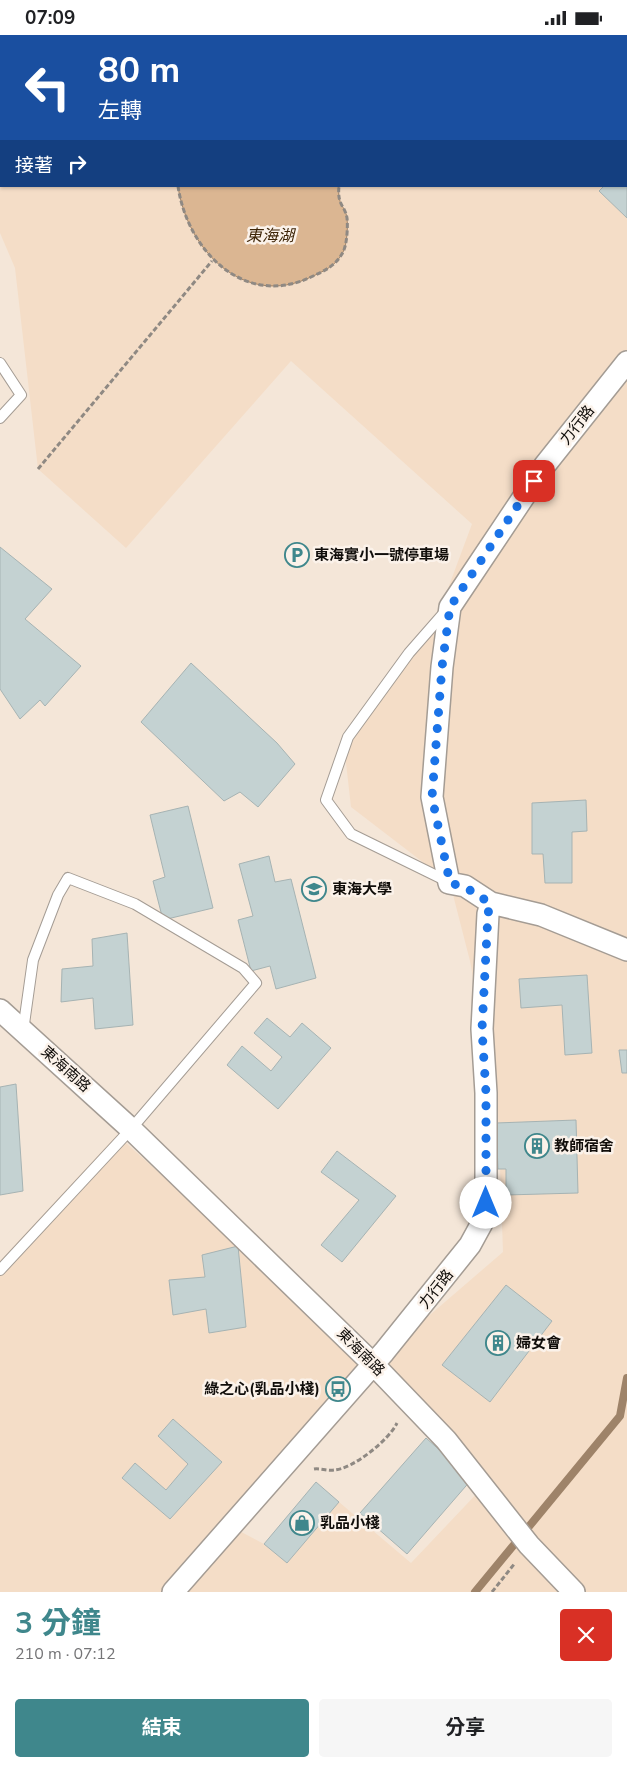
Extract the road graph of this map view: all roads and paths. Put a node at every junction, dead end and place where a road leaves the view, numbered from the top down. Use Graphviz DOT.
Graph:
graph roads {
  1 [pos="178,187"];
  2 [pos="339,187"];
  3 [pos="212,261"];
  4 [pos="627,362"];
  5 [pos="0,363"];
  6 [pos="0,418"];
  7 [pos="38,469"];
  8 [pos="450,607"];
  9 [pos="450,883"];
  10 [pos="490,903"];
  11 [pos="627,951"];
  12 [pos="0,1010"];
  13 [pos="23,1031"];
  14 [pos="131,1129"];
  15 [pos="0,1270"];
  16 [pos="374,1365"];
  17 [pos="407,1399"];
  18 [pos="308,1472"];
  19 [pos="529,1545"];
  20 [pos="173,1592"];
  21 [pos="492,1592"];
  22 [pos="574,1592"];
  1 -- 3 [label="path"];
  2 -- 3 [label="path"];
  3 -- 7 [label="path"];
  4 -- 8 [label="street, 力行路"];
  5 -- 6 [label="lane"];
  8 -- 9 [label="street, 力行路"];
  8 -- 9 [label="lane"];
  9 -- 10 [label="street"];
  10 -- 11 [label="street"];
  10 -- 16 [label="street, 力行路"];
  12 -- 13 [label="street, 東海南路"];
  13 -- 14 [label="street, 東海南路"];
  13 -- 14 [label="lane"];
  14 -- 15 [label="lane"];
  14 -- 16 [label="street, 東海南路"];
  16 -- 17 [label="street, 東海南路"];
  16 -- 20 [label="street, 力行路"];
  17 -- 18 [label="path"];
  17 -- 19 [label="street, 東海南路"];
  19 -- 21 [label="path"];
  19 -- 22 [label="street, 東海南路"];
}
